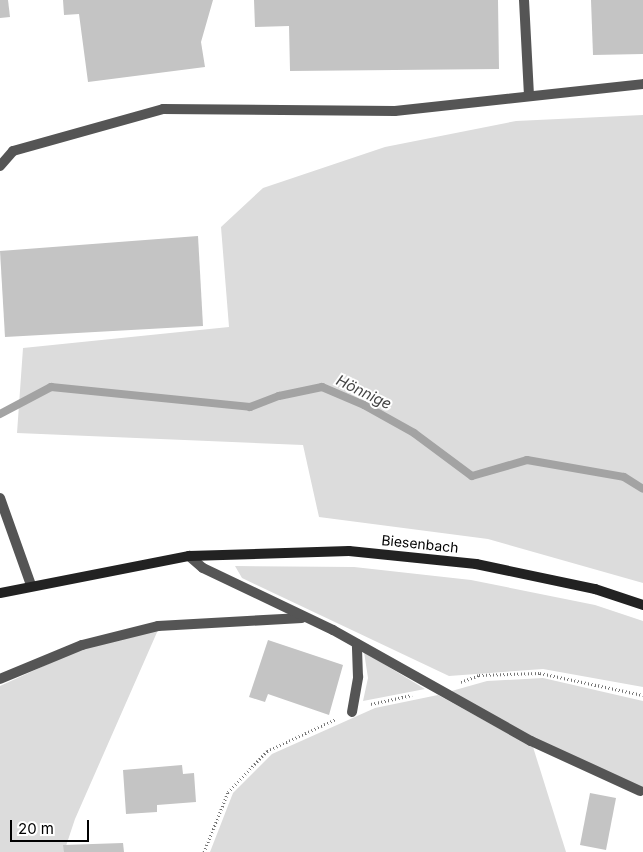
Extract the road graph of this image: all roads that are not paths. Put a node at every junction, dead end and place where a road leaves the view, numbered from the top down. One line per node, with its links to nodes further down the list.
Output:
1 (524, 0): 3 (street)
2 (643, 84): 3 (street)
3 (529, 96): 4 (street)
4 (0, 166)
5 (0, 498): 7 (street)
6 (189, 556): 7 (main road, Biesenbach); 9 (main road, Biesenbach); 10 (street)
7 (31, 585): 8 (main road, Biesenbach)
8 (0, 593)
9 (643, 606)
10 (302, 618): 11 (street); 12 (street)
11 (357, 644): 13 (street); 14 (street)
12 (0, 679)
13 (352, 712)
14 (640, 791)

